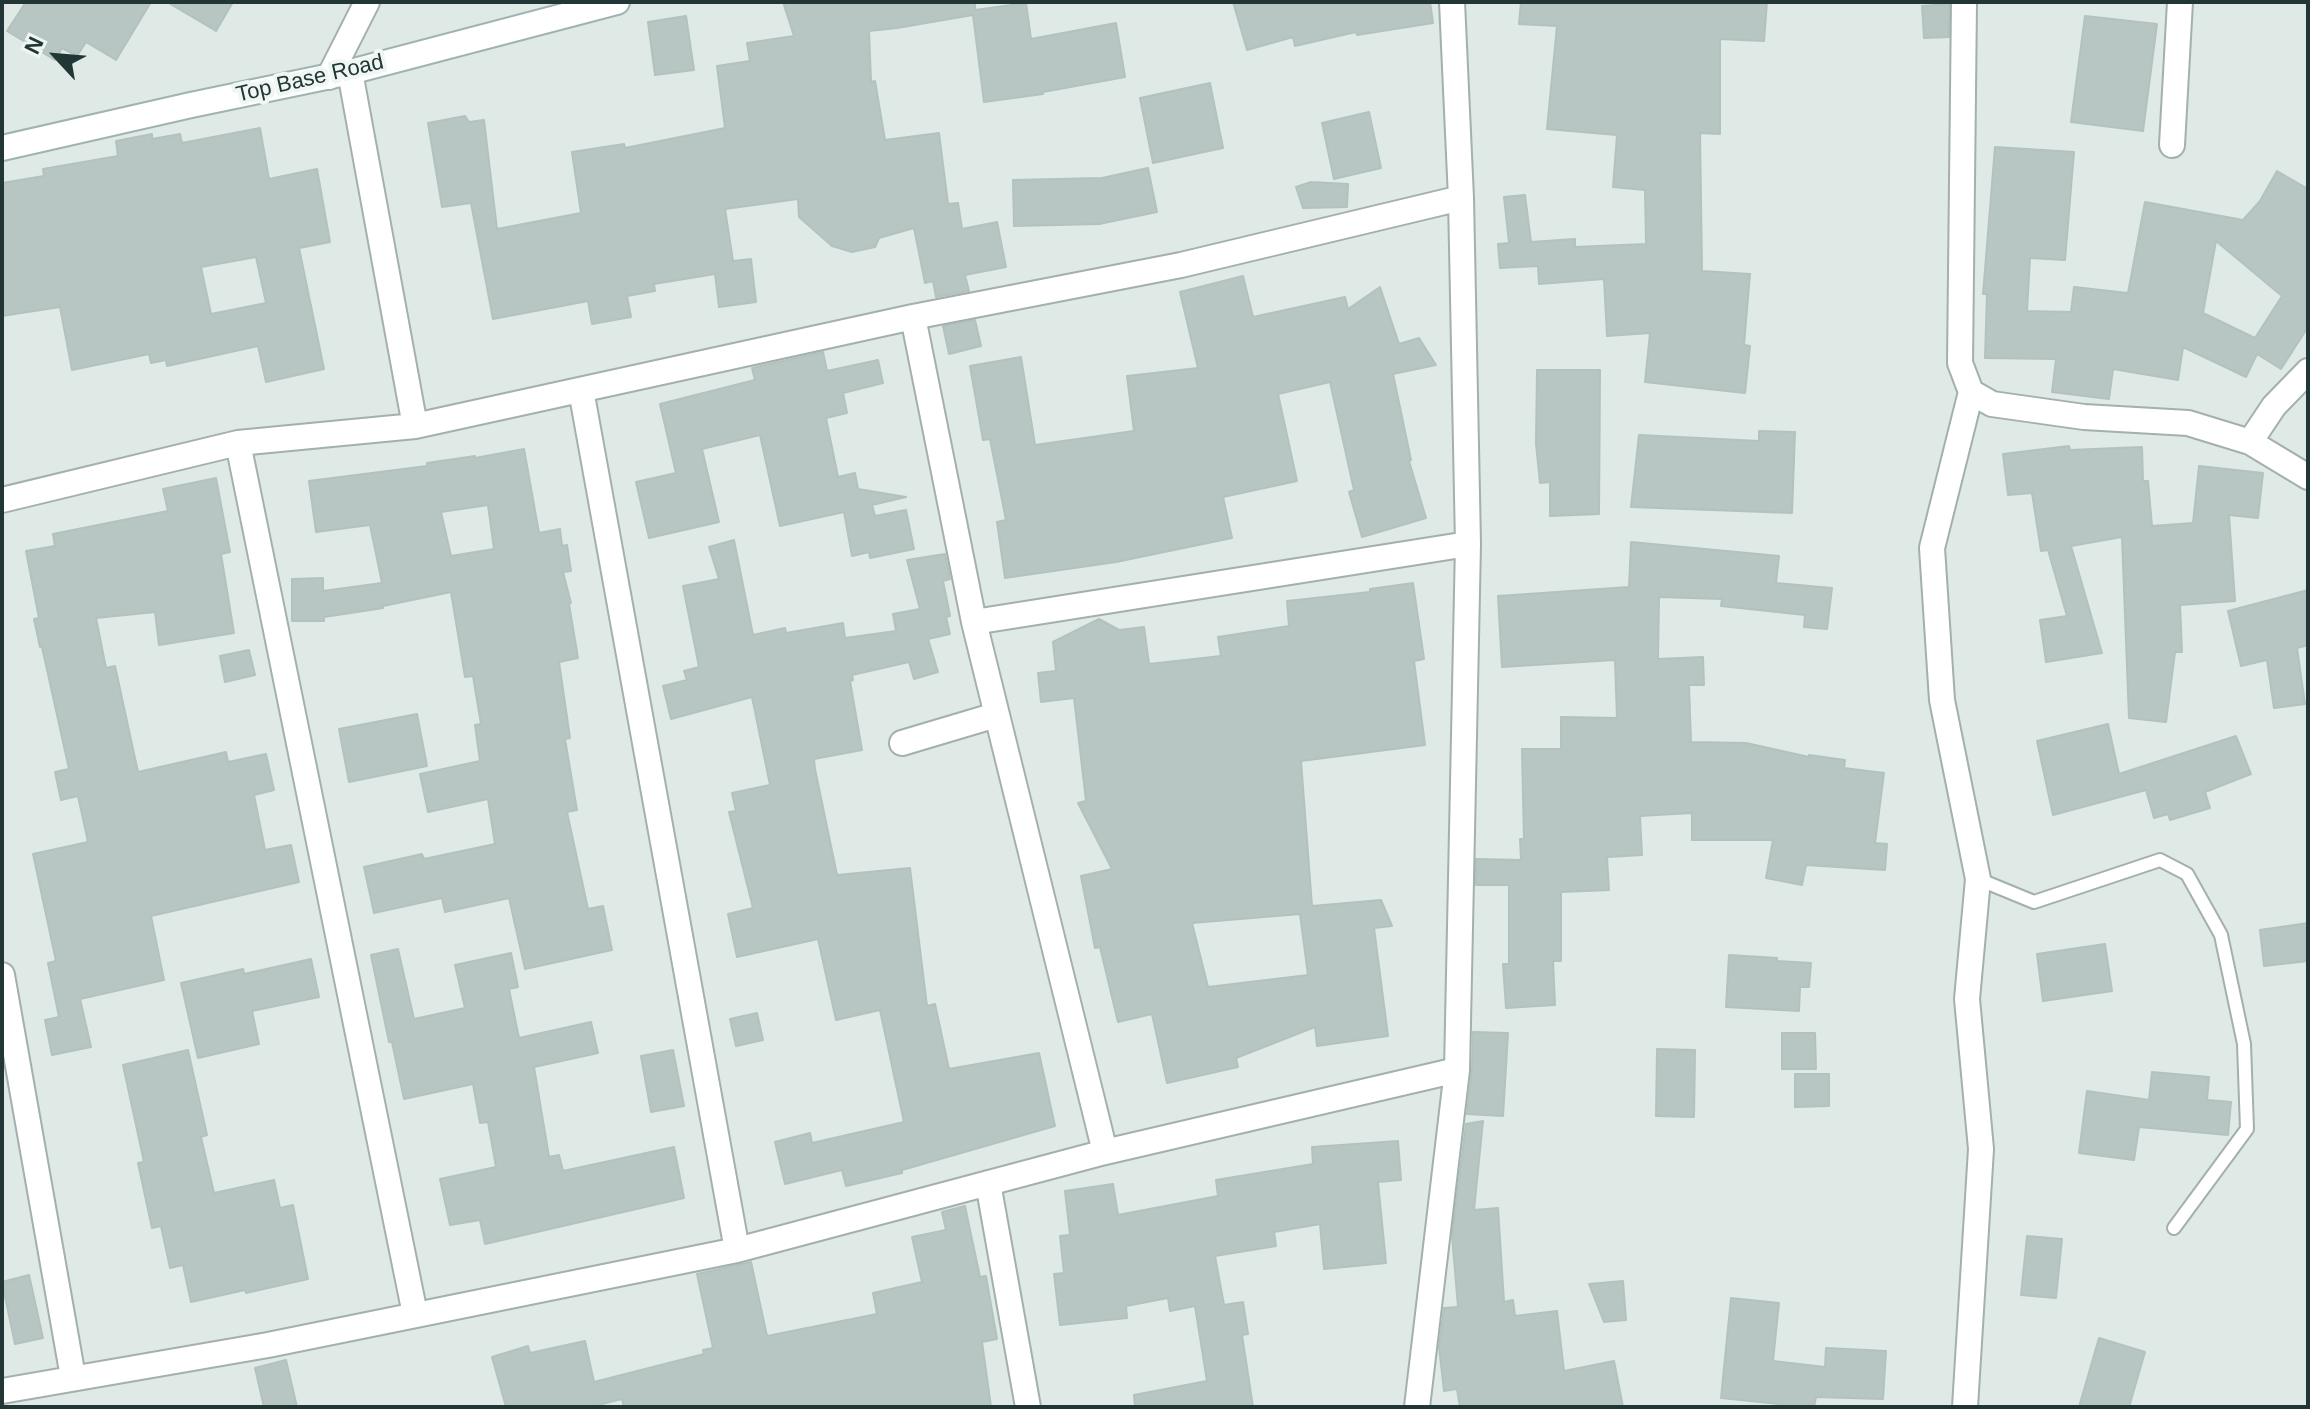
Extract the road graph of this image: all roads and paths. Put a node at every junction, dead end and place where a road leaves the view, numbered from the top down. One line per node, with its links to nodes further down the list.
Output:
1 (367, 2): 6 (street)
2 (617, 2): 6 (street, Top Base Road)
3 (1452, 2): 9 (street)
4 (1964, 2): 13 (street)
5 (2180, 2): 7 (street)
6 (339, 74): 8 (street, Top Base Road); 14 (street)
7 (2172, 145)
8 (2, 148)
9 (1461, 198): 10 (street); 19 (street)
10 (913, 317): 12 (street); 20 (street)
11 (2308, 371): 15 (street)
12 (581, 390): 14 (street); 29 (street)
13 (1971, 392): 15 (street); 23 (street)
14 (415, 426): 16 (street)
15 (2250, 442): 17 (street)
16 (238, 443): 18 (street); 30 (street)
17 (2308, 477)
18 (2, 500)
19 (1468, 544): 20 (street); 25 (street)
20 (974, 622): 21 (street)
21 (996, 715): 22 (street); 26 (street)
22 (902, 743)
23 (1978, 879): 28 (lane); 35 (street)
24 (2, 975): 31 (street)
25 (1457, 1070): 26 (street); 34 (street)
26 (1105, 1152): 27 (street)
27 (988, 1183): 29 (street); 33 (street)
28 (2174, 1228)
29 (737, 1250): 30 (street)
30 (415, 1314): 31 (street)
31 (73, 1377): 32 (street)
32 (2, 1391)
33 (1028, 1407)
34 (1417, 1407)
35 (1965, 1407)

